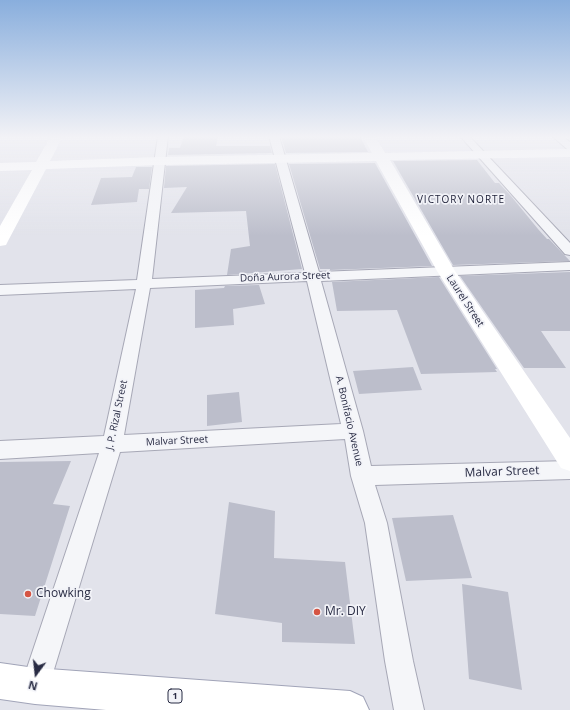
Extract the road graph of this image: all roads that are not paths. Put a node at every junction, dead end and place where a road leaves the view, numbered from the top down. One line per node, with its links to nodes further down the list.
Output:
1 (40, 169): 6 (street)
2 (159, 169): 11 (street, J. P. Rizal Street)
3 (282, 169): 10 (street, A. Bonifacio Avenue)
4 (387, 169): 9 (street, Laurel Street)
5 (494, 169): 7 (street)
6 (0, 241)
7 (570, 251)
8 (570, 266): 9 (street, Doña Aurora Street)
9 (446, 271): 10 (street, Doña Aurora Street); 16 (street, Laurel Street)
10 (313, 276): 11 (street, Doña Aurora Street); 13 (street, A. Bonifacio Avenue)
11 (144, 282): 12 (street, Doña Aurora Street); 14 (street, J. P. Rizal Street)
12 (0, 290)
13 (353, 431): 14 (street, Malvar Street); 18 (street, A. Bonifacio Avenue)
14 (112, 445): 15 (street, Malvar Street); 19 (street, J. P. Rizal Street)
15 (0, 450)
16 (570, 460)
17 (570, 470): 18 (street, Malvar Street)
18 (362, 476): 21 (street, A. Bonifacio Avenue)
19 (17, 684): 20 (street, 1)
20 (343, 709)
21 (409, 710)

